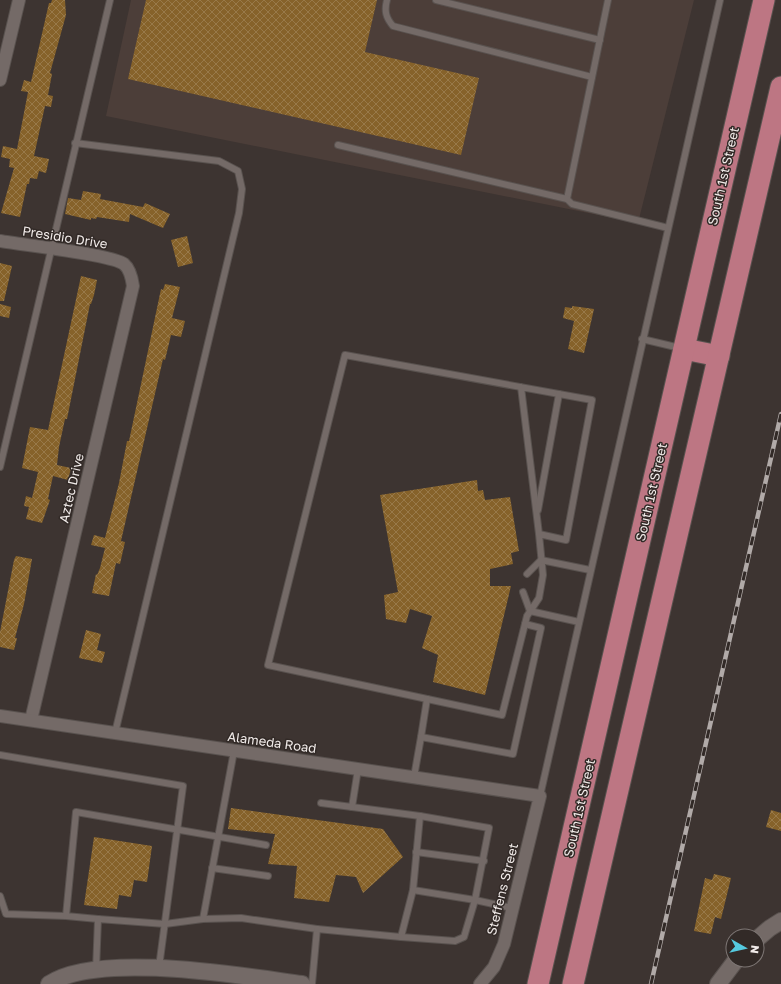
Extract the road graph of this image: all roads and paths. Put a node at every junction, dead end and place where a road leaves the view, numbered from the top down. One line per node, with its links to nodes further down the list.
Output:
1 (19, 0): 10 (street)
2 (110, 0): 12 (lane)
3 (387, 0): 9 (lane)
4 (436, 0): 8 (lane)
5 (608, 0): 8 (lane)
6 (720, 0): 15 (lane)
7 (764, 0): 20 (highway, South 1st Street)
8 (600, 40): 9 (lane)
9 (592, 77): 14 (lane)
10 (0, 80)
11 (781, 87): 21 (highway)
12 (75, 143): 17 (lane); 37 (lane)
13 (338, 145): 14 (lane)
14 (567, 199): 15 (lane)
15 (668, 228): 19 (lane)
16 (0, 241): 17 (street, Presidio Drive)
17 (51, 249): 18 (street, Presidio Drive); 24 (lane)
18 (124, 264): 36 (street, Aztec Drive)
19 (642, 339): 20 (lane); 28 (lane)
20 (684, 349): 21 (highway); 74 (highway, South 1st Street)
21 (719, 356): 69 (highway)
22 (521, 387): 23 (lane); 25 (lane); 34 (lane)
23 (559, 394): 25 (lane); 26 (lane)
24 (0, 467)
25 (537, 517): 26 (lane)
26 (539, 534): 27 (lane)
27 (541, 560): 28 (lane); 29 (lane); 31 (lane)
28 (590, 570): 32 (lane)
29 (527, 574)
30 (523, 592): 31 (lane)
31 (530, 611): 32 (lane); 33 (lane)
32 (579, 622): 43 (lane)
33 (525, 624): 34 (lane); 38 (lane)
34 (427, 699): 38 (lane)
35 (0, 716): 36 (street, Alameda Road)
36 (31, 720): 37 (street, Alameda Road)
37 (115, 733): 39 (street, Alameda Road)
38 (421, 737): 42 (lane)
39 (234, 751): 41 (street, Alameda Road); 48 (lane)
40 (0, 755): 47 (lane)
41 (358, 769): 42 (street, Alameda Road); 45 (lane)
42 (414, 778): 43 (street, Alameda Road)
43 (540, 796): 57 (street, Steffens Street)
44 (321, 803): 45 (lane)
45 (352, 807): 46 (lane)
46 (420, 816): 50 (lane); 51 (lane)
47 (176, 830): 48 (lane); 58 (lane); 62 (lane)
48 (218, 837): 49 (lane); 52 (lane)
49 (266, 846)
50 (416, 852): 51 (lane); 54 (lane)
51 (484, 861): 56 (lane)
52 (212, 868): 53 (lane); 60 (lane)
53 (268, 876)
54 (413, 890): 56 (lane); 65 (lane)
55 (0, 896): 58 (lane)
56 (475, 900): 57 (lane); 65 (lane)
57 (512, 908): 73 (street, Steffens Street)
58 (66, 916): 59 (lane)
59 (98, 919): 62 (lane); 68 (lane)
60 (203, 919): 62 (lane); 63 (lane)
61 (781, 921): 64 (main road)
62 (165, 924): 67 (lane)
63 (317, 929): 65 (lane); 72 (lane)
64 (765, 932)
65 (401, 937)
66 (730, 968): 75 (main road)
67 (158, 969): 68 (main road); 71 (main road)
68 (96, 970): 70 (main road)
69 (573, 981)
70 (48, 984)
71 (302, 984)
72 (312, 984)
73 (480, 984)
74 (538, 984)
75 (718, 984)

